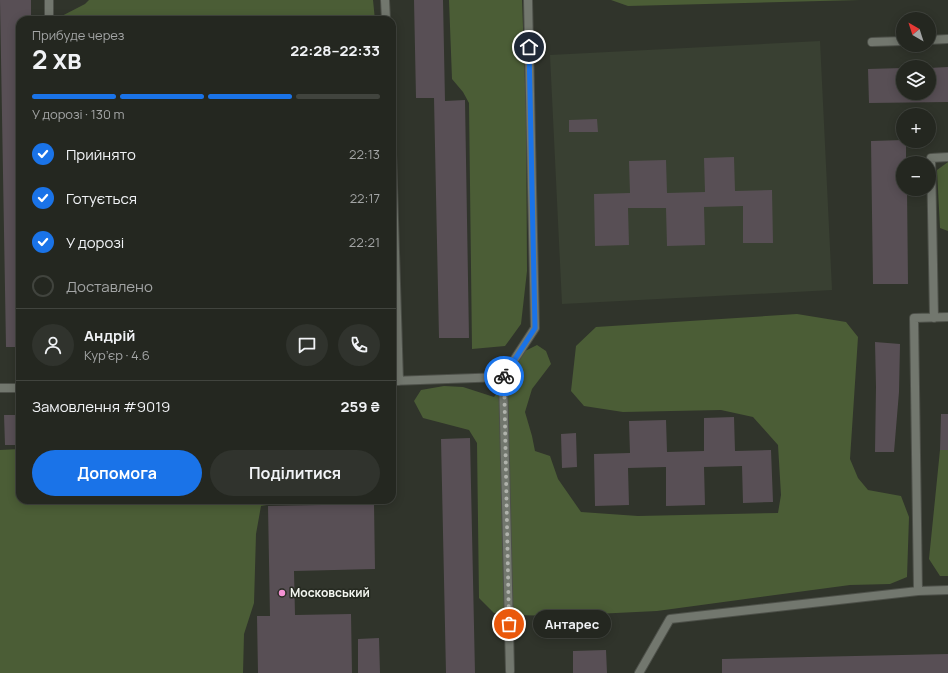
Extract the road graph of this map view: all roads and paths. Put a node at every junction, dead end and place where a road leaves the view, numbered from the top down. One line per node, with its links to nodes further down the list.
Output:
1 (49, 0): 4 (lane)
2 (385, 0): 5 (lane)
3 (528, 0): 13 (lane)
4 (49, 16)
5 (386, 16)
6 (948, 39): 7 (lane)
7 (936, 40)
8 (896, 41): 9 (lane)
9 (872, 42)
10 (948, 157): 12 (lane)
11 (948, 317): 12 (lane)
12 (934, 318): 18 (lane)
13 (503, 377): 14 (lane); 19 (lane)
14 (396, 381)
15 (0, 388): 16 (lane)
16 (16, 388)
17 (948, 590): 18 (lane)
18 (918, 591): 20 (lane)
19 (510, 671)
20 (639, 673)

